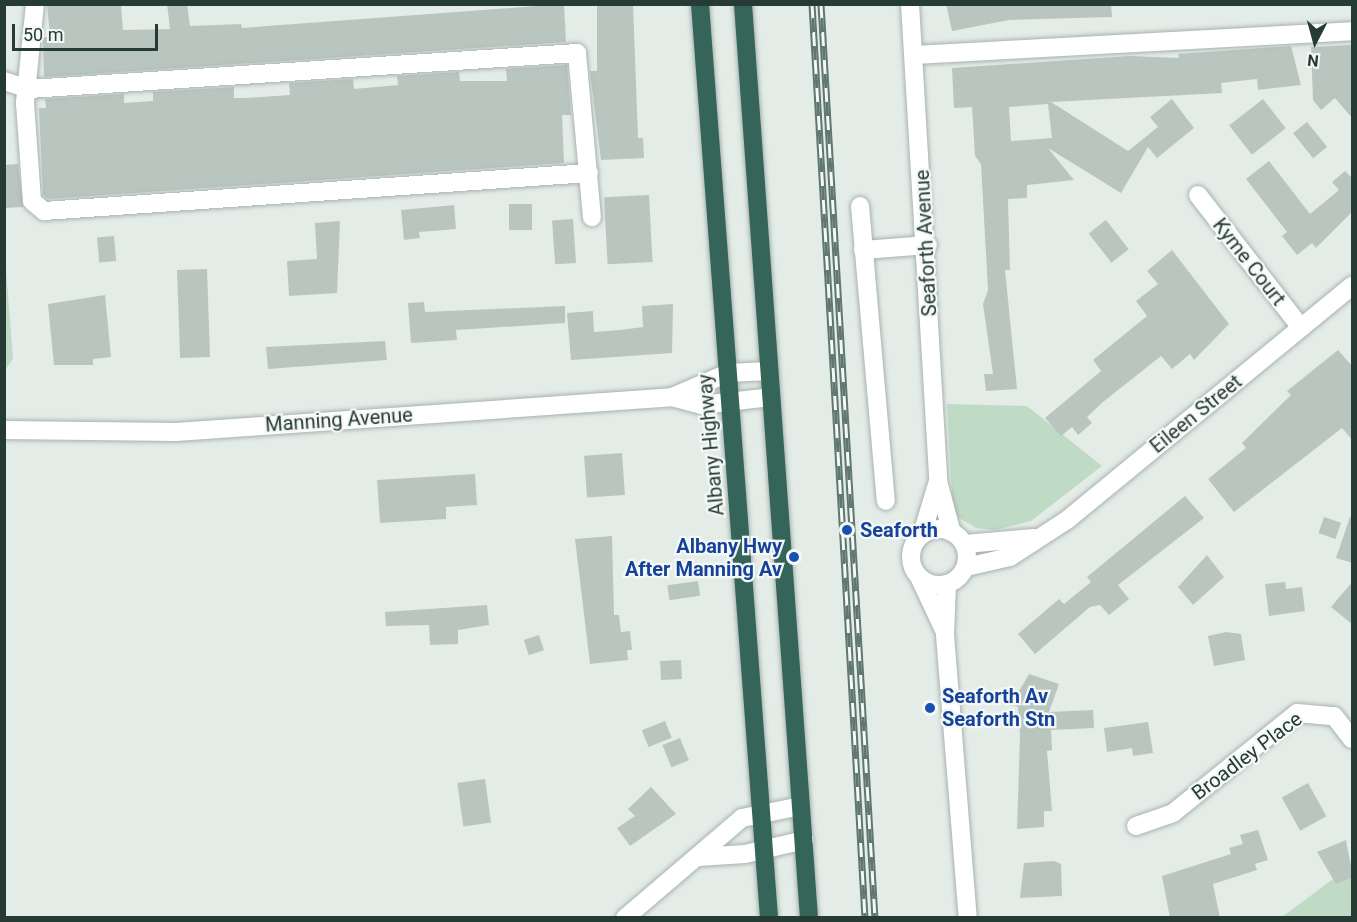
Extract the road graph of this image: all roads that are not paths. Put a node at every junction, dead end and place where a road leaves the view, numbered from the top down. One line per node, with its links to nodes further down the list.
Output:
1 (35, 4): 8 (street)
2 (700, 4): 18 (highway, Albany Highway)
3 (743, 4): 17 (highway)
4 (910, 4): 6 (street, Seaforth Avenue)
5 (1353, 31): 6 (street)
6 (914, 55): 13 (street, Seaforth Avenue)
7 (4, 81): 8 (street)
8 (29, 89): 9 (street); 9 (street)
9 (589, 173): 12 (street)
10 (1197, 195): 16 (street, Kyme Court)
11 (860, 206): 14 (street)
12 (592, 217)
13 (928, 245): 14 (street); 23 (street, Seaforth Avenue)
14 (863, 250): 24 (street)
15 (1352, 286): 16 (street, Eileen Street)
16 (1301, 328): 27 (street, Eileen Street)
17 (769, 371): 18 (street, Manning Avenue); 19 (highway)
18 (728, 373): 20 (street, Manning Avenue); 21 (highway, Albany Highway)
19 (771, 396): 21 (street, Manning Avenue); 34 (highway)
20 (672, 398): 21 (street, Manning Avenue); 22 (street, Manning Avenue)
21 (730, 403): 35 (highway, Albany Highway)
22 (4, 430)
23 (938, 482): 25 (street, Seaforth Avenue); 26 (street, Seaforth Avenue)
24 (886, 501)
25 (951, 531): 26 (street); 28 (street)
26 (922, 534): 30 (street)
27 (1036, 538): 28 (street, Eileen Street); 29 (street, Eileen Street)
28 (965, 544): 29 (street)
29 (966, 567): 31 (street)
30 (920, 579): 31 (street); 32 (street)
31 (947, 584): 32 (street)
32 (945, 635): 43 (street)
33 (1353, 739): 36 (street, Broadley Place)
34 (801, 806): 35 (street); 37 (highway)
35 (763, 811): 38 (highway, Albany Highway); 39 (street)
36 (1136, 826)
37 (804, 840): 38 (street); 42 (highway)
38 (764, 848): 39 (street); 41 (highway, Albany Highway)
39 (698, 857): 40 (street)
40 (625, 918)
41 (769, 918)
42 (809, 918)
43 (968, 918)

